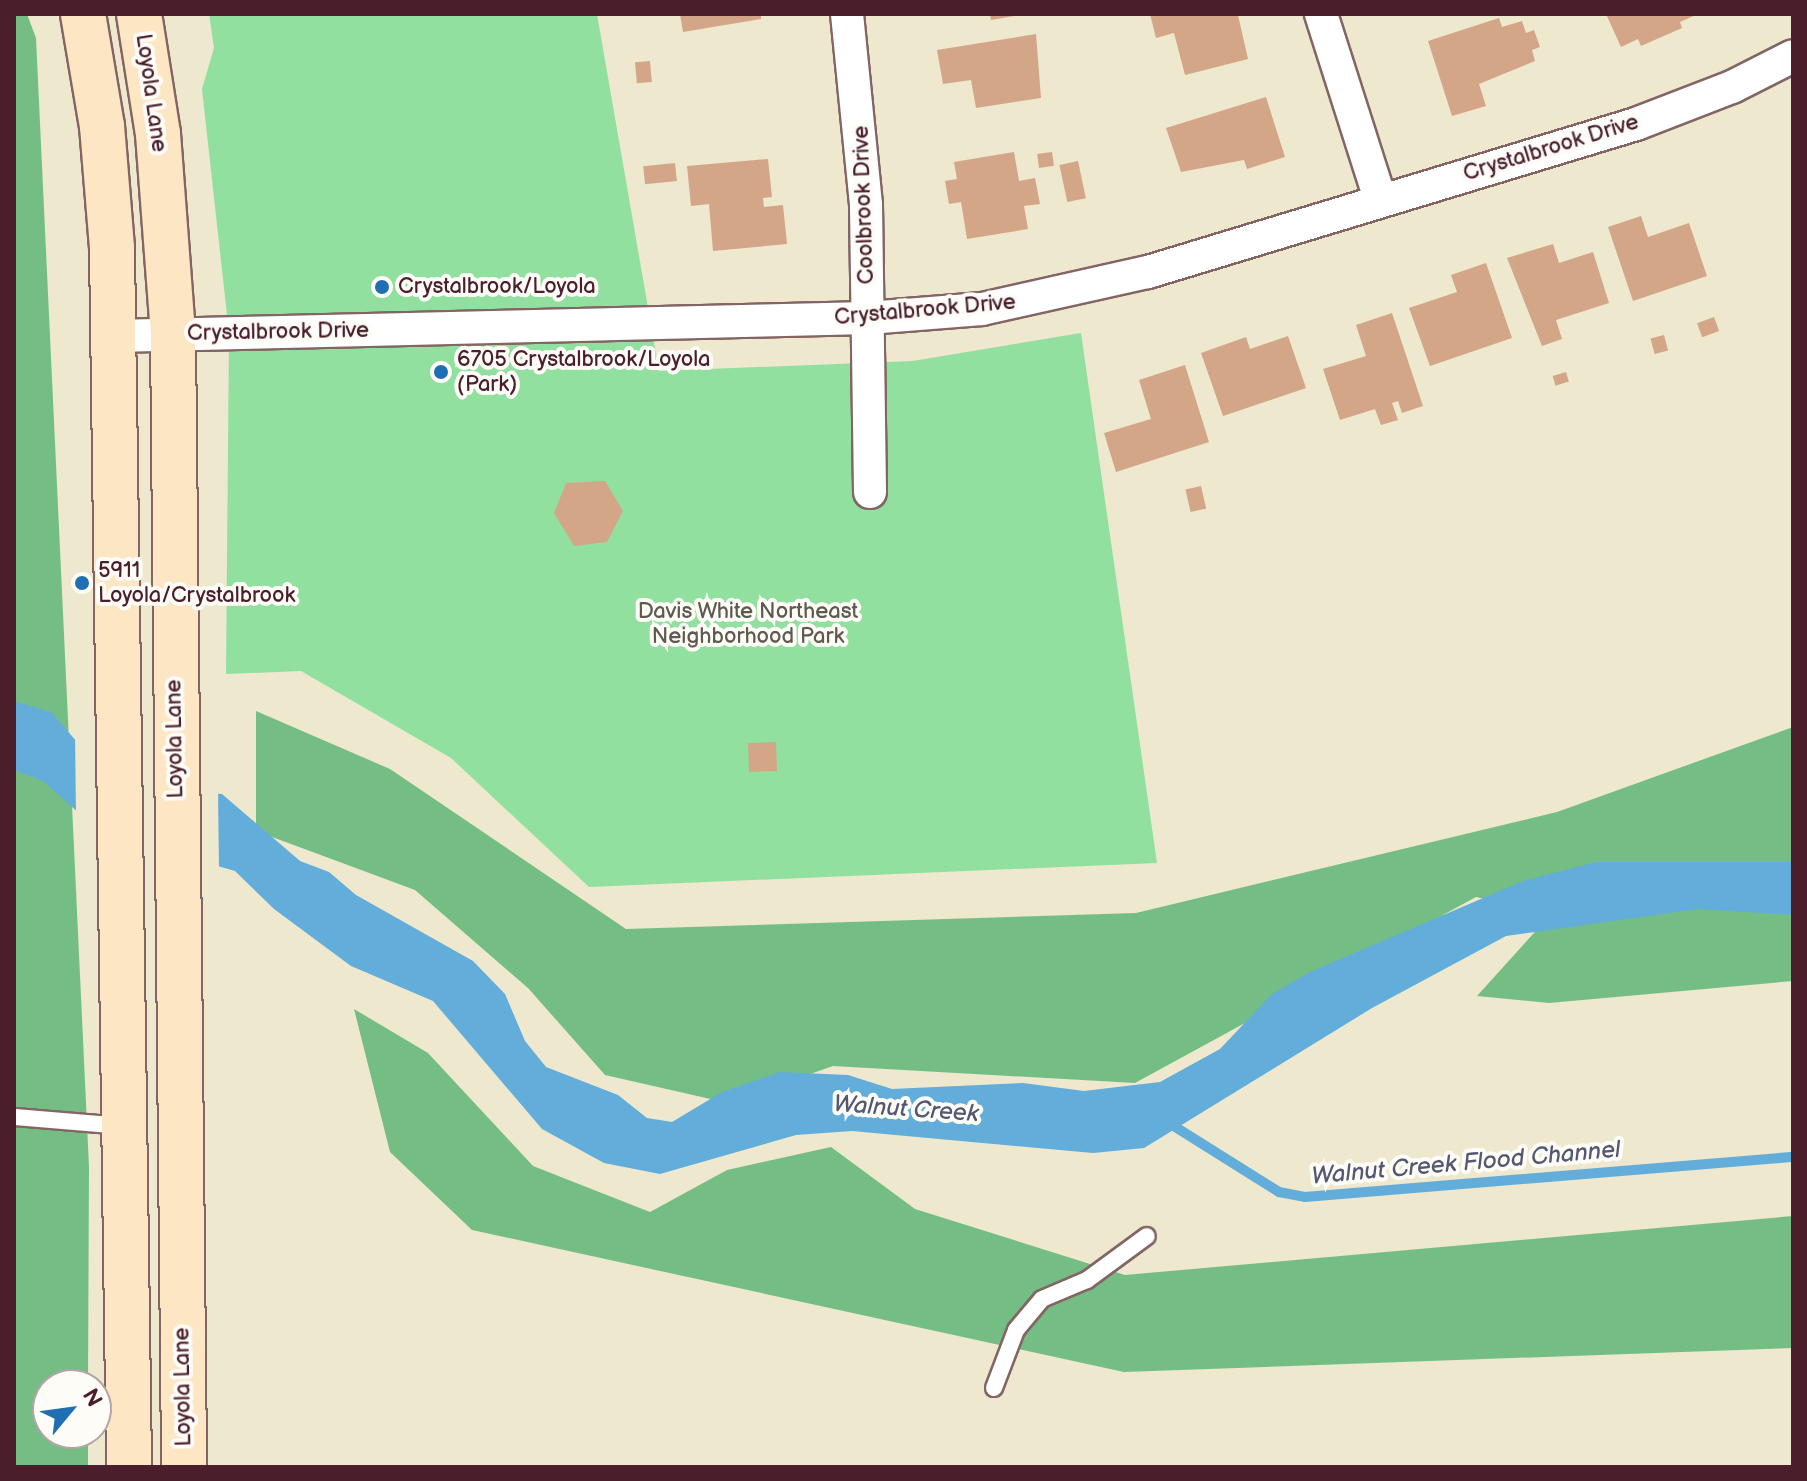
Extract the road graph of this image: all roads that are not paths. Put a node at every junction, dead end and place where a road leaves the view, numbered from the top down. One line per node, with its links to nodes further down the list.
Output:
1 (83, 14): 9 (main road)
2 (139, 14): 8 (main road, Loyola Lane)
3 (847, 14): 7 (street, Coolbrook Drive)
4 (1321, 14): 6 (street)
5 (1793, 56): 6 (street, Crystalbrook Drive)
6 (1380, 199): 7 (street, Crystalbrook Drive)
7 (868, 318): 8 (street, Crystalbrook Drive); 10 (street, Coolbrook Drive)
8 (173, 334): 9 (street, Crystalbrook Drive); 13 (main road, Loyola Lane)
9 (114, 336): 12 (main road)
10 (870, 492)
11 (14, 1117): 12 (lane)
12 (125, 1126): 13 (main road); 16 (main road)
13 (179, 1131): 17 (main road, Loyola Lane)
14 (1147, 1236): 15 (lane)
15 (994, 1388)
16 (129, 1467)
17 (184, 1467)

